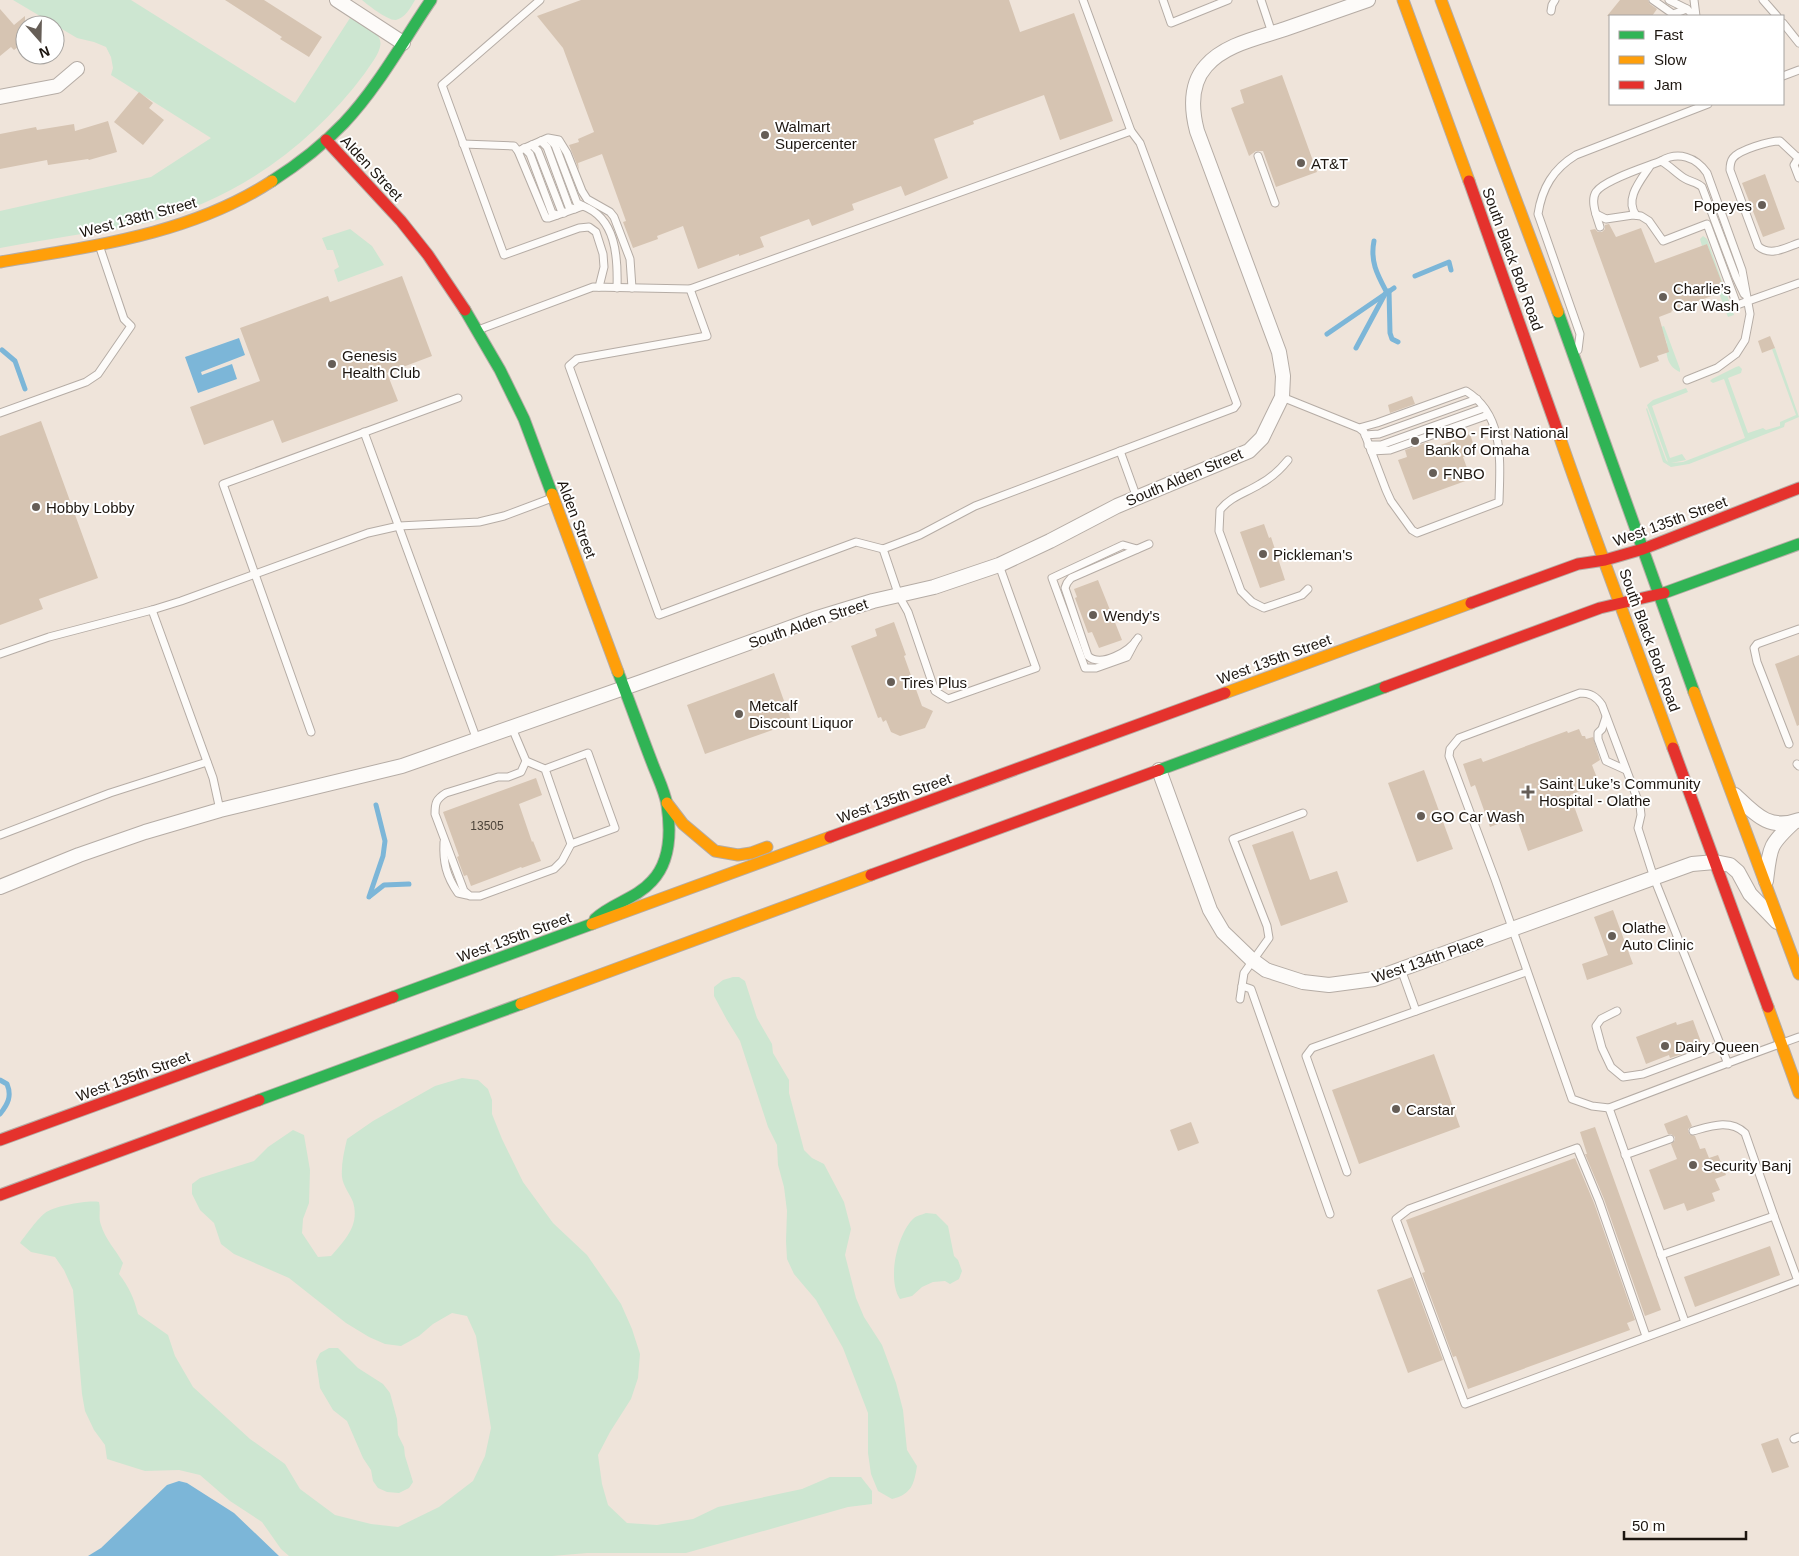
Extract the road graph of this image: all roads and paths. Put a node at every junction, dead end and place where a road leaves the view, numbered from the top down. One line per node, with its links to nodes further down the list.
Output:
1 (337, 0): 26 (street)
2 (431, 0): 26 (main road, West 138th Street)
3 (540, 0): 36 (lane)
4 (1083, 0): 33 (lane)
5 (1163, 0): 6 (lane)
6 (1226, 0)
7 (1261, 0): 25 (lane)
8 (1368, 0): 25 (street, South Alden Street)
9 (1404, 0): 84 (main road, South Black Bob Road)
10 (1441, 0): 61 (main road, South Black Bob Road)
11 (1555, 0): 19 (lane)
12 (1653, 0): 17 (lane)
13 (1669, 0): 17 (lane)
14 (1684, 0): 17 (lane)
15 (1694, 0): 21 (lane)
16 (1763, 0): 18 (lane)
17 (1686, 9): 20 (lane)
18 (1771, 10): 22 (lane); 23 (lane)
19 (1551, 11)
20 (1694, 15)
21 (1695, 15)
22 (1765, 15)
23 (1775, 15)
24 (1784, 24): 27 (lane)
25 (1272, 33): 63 (street, South Alden Street)
26 (403, 43): 34 (main road, West 138th Street)
27 (1799, 43)
28 (78, 69): 31 (street)
29 (1799, 70): 30 (lane)
30 (1784, 76)
31 (0, 97)
32 (1705, 105): 61 (lane)
33 (1131, 131): 58 (lane); 73 (lane)
34 (326, 140): 52 (main road, West 138th Street); 60 (main road, Alden Street)
35 (544, 140): 37 (lane); 45 (lane); 46 (lane); 57 (lane)
36 (463, 144): 38 (lane); 55 (lane)
37 (532, 145): 38 (lane); 47 (lane)
38 (521, 149): 47 (lane)
39 (1258, 156): 44 (lane)
40 (1798, 157): 43 (lane); 51 (lane)
41 (1661, 161): 42 (lane); 59 (lane); 59 (lane)
42 (1650, 166): 48 (lane); 49 (lane)
43 (1799, 178)
44 (1275, 203)
45 (583, 206): 46 (lane); 56 (lane)
46 (575, 209): 47 (lane)
47 (561, 214)
48 (1596, 214): 49 (lane); 50 (lane)
49 (1636, 215): 59 (lane)
50 (1600, 227)
51 (1799, 243)
52 (98, 244): 53 (main road, West 138th Street); 67 (lane)
53 (0, 262)
54 (1799, 283): 59 (lane)
55 (600, 286): 56 (lane); 60 (lane)
56 (617, 288): 57 (lane)
57 (632, 288): 58 (lane)
58 (690, 290): 81 (lane)
59 (1748, 300): 62 (lane)
60 (478, 330): 76 (main road, Alden Street)
61 (1576, 360): 83 (main road, South Black Bob Road)
62 (1686, 380)
63 (1282, 397): 69 (lane); 77 (street, South Alden Street)
64 (458, 398): 70 (lane)
65 (1477, 399): 66 (lane); 69 (lane); 71 (lane)
66 (1484, 408): 68 (lane); 72 (lane)
67 (0, 413)
68 (1488, 415): 72 (lane); 72 (lane)
69 (1359, 428): 71 (lane)
70 (364, 432): 78 (lane); 86 (lane)
71 (1365, 435): 72 (lane)
72 (1370, 448)
73 (1120, 451): 77 (lane); 81 (lane)
74 (1288, 460): 87 (lane)
75 (1799, 488): 83 (main road, West 135th Street)
76 (553, 498): 78 (lane); 94 (main road, Alden Street)
77 (1137, 498): 85 (street, South Alden Street)
78 (399, 526): 86 (lane); 98 (lane)
79 (1149, 544): 82 (lane)
80 (1799, 544): 88 (main road)
81 (883, 549): 89 (lane)
82 (1137, 549): 82 (lane)
83 (1644, 549): 84 (main road, West 135th Street); 88 (main road, South Black Bob Road)
84 (1605, 560): 90 (main road, South Black Bob Road); 103 (main road, West 135th Street)
85 (999, 565): 89 (street, South Alden Street); 89 (lane)
86 (256, 573): 91 (lane); 97 (lane)
87 (1308, 589)
88 (1660, 594): 90 (main road); 107 (main road, South Black Bob Road)
89 (899, 596): 94 (street, South Alden Street)
90 (1621, 604): 105 (main road); 115 (main road, South Black Bob Road)
91 (152, 610): 93 (lane); 102 (lane)
92 (1799, 629): 99 (lane)
93 (0, 654)
94 (624, 688): 96 (street, South Alden Street); 108 (main road, Alden Street)
95 (1606, 717): 106 (lane); 106 (lane); 121 (lane)
96 (512, 728): 98 (street, South Alden Street); 101 (lane)
97 (311, 732)
98 (477, 740): 109 (street, South Alden Street)
99 (1789, 744)
100 (1012, 758): 103 (main road)
101 (526, 761): 104 (lane); 114 (lane)
102 (207, 762): 109 (lane); 112 (lane)
103 (1024, 766): 119 (main road, West 135th Street)
104 (545, 769): 114 (lane); 114 (lane)
105 (1159, 770): 122 (street, West 134th Place); 141 (main road)
106 (1626, 770): 116 (lane)
107 (1732, 793): 111 (street); 117 (main road, South Black Bob Road)
108 (666, 803): 113 (main road); 119 (main road, Alden Street)
109 (220, 810): 118 (street, South Alden Street)
110 (1303, 813): 122 (lane)
111 (1797, 821): 117 (street)
112 (0, 835)
113 (779, 842)
114 (571, 844)
115 (1715, 862): 116 (street, West 134th Place); 120 (street, West 134th Place); 131 (main road, South Black Bob Road)
116 (1654, 878): 121 (street, West 134th Place); 132 (lane)
117 (1766, 881): 120 (main road, South Black Bob Road)
118 (0, 886)
119 (590, 925): 138 (main road, West 135th Street)
120 (1782, 928): 125 (main road, South Black Bob Road)
121 (1513, 930): 123 (street, West 134th Place); 124 (lane)
122 (1253, 961): 123 (street, West 134th Place); 126 (lane)
123 (1401, 969): 128 (lane)
124 (1526, 972): 128 (lane); 135 (lane)
125 (1799, 974)
126 (1242, 986): 127 (lane); 142 (lane)
127 (1240, 998)
128 (1416, 1011): 140 (lane)
129 (1617, 1011): 132 (lane)
130 (1799, 1037): 131 (lane)
131 (1781, 1043): 133 (lane); 134 (main road, South Black Bob Road)
132 (1721, 1045): 133 (lane)
133 (1728, 1064): 135 (lane)
134 (1799, 1093)
135 (1609, 1108): 139 (lane)
136 (1693, 1131): 143 (lane)
137 (1670, 1139): 139 (lane)
138 (0, 1140)
139 (1625, 1155): 144 (lane)
140 (1347, 1172)
141 (0, 1194)
142 (1330, 1214)
143 (1774, 1216): 144 (lane); 145 (lane)
144 (1661, 1255): 145 (lane)
145 (1684, 1322): 146 (lane)
146 (1646, 1336): 146 (lane)

